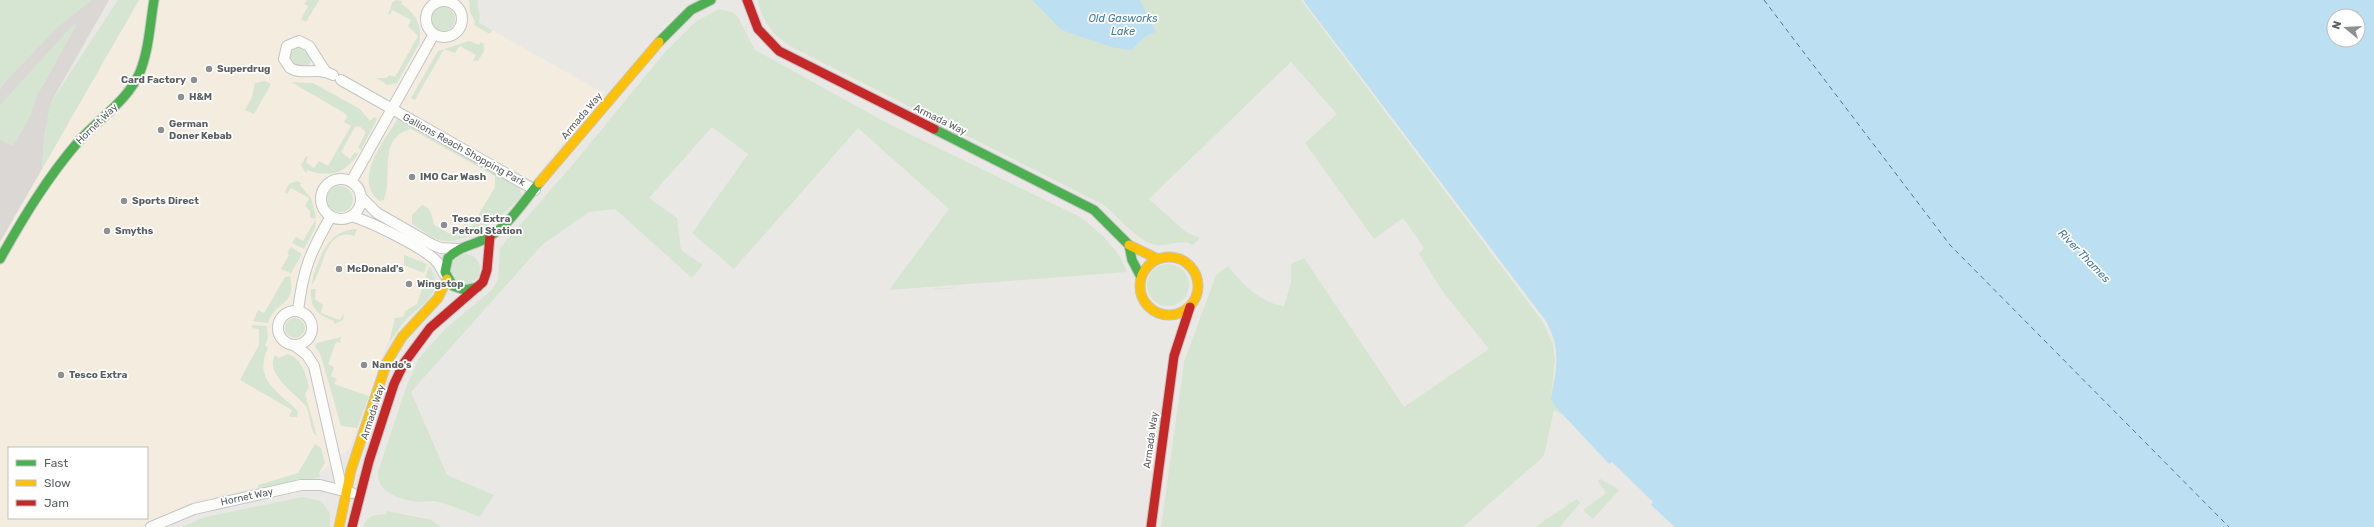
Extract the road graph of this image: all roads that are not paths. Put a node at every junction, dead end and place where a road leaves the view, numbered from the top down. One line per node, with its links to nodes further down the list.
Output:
1 (154, 0): 18 (street, Hornet Way)
2 (694, 0): 6 (street)
3 (711, 0): 6 (street, Armada Way)
4 (742, 1): 16 (street, Armada Way)
5 (454, 2): 7 (street); 7 (street)
6 (691, 10): 11 (street, Armada Way)
7 (434, 34): 9 (street, Gallions Reach Shopping Park)
8 (333, 75): 9 (street, Gallions Reach Shopping Park)
9 (392, 110): 10 (street, Gallions Reach Shopping Park); 11 (street, Gallions Reach Shopping Park)
10 (351, 182): 12 (street); 13 (street)
11 (535, 190): 15 (street, Armada Way)
12 (361, 197): 14 (street); 17 (street)
13 (331, 216): 14 (street); 25 (street)
14 (351, 216): 21 (street)
15 (490, 236): 17 (street, Armada Way); 20 (street, Armada Way)
16 (1129, 245): 19 (street, Armada Way); 22 (street, Armada Way)
17 (462, 248): 20 (street); 21 (street, Armada Way)
18 (0, 258)
19 (1158, 259): 22 (street); 24 (street, Armada Way)
20 (487, 263): 23 (street, Armada Way)
21 (446, 277): 23 (street); 29 (street, Armada Way)
22 (1141, 277): 26 (street, Armada Way)
23 (478, 287): 30 (street, Armada Way)
24 (1190, 308): 26 (street); 28 (street, Armada Way)
25 (298, 311): 27 (street); 27 (street)
26 (1170, 323): 28 (street, Armada Way)
27 (294, 345): 29 (street)
28 (1174, 356): 34 (street, Armada Way)
29 (344, 490): 30 (street, Hornet Way); 31 (street, Hornet Way); 32 (street, Armada Way)
30 (358, 495): 33 (street, Armada Way)
31 (151, 527)
32 (340, 527)
33 (352, 527)
34 (1151, 527)

